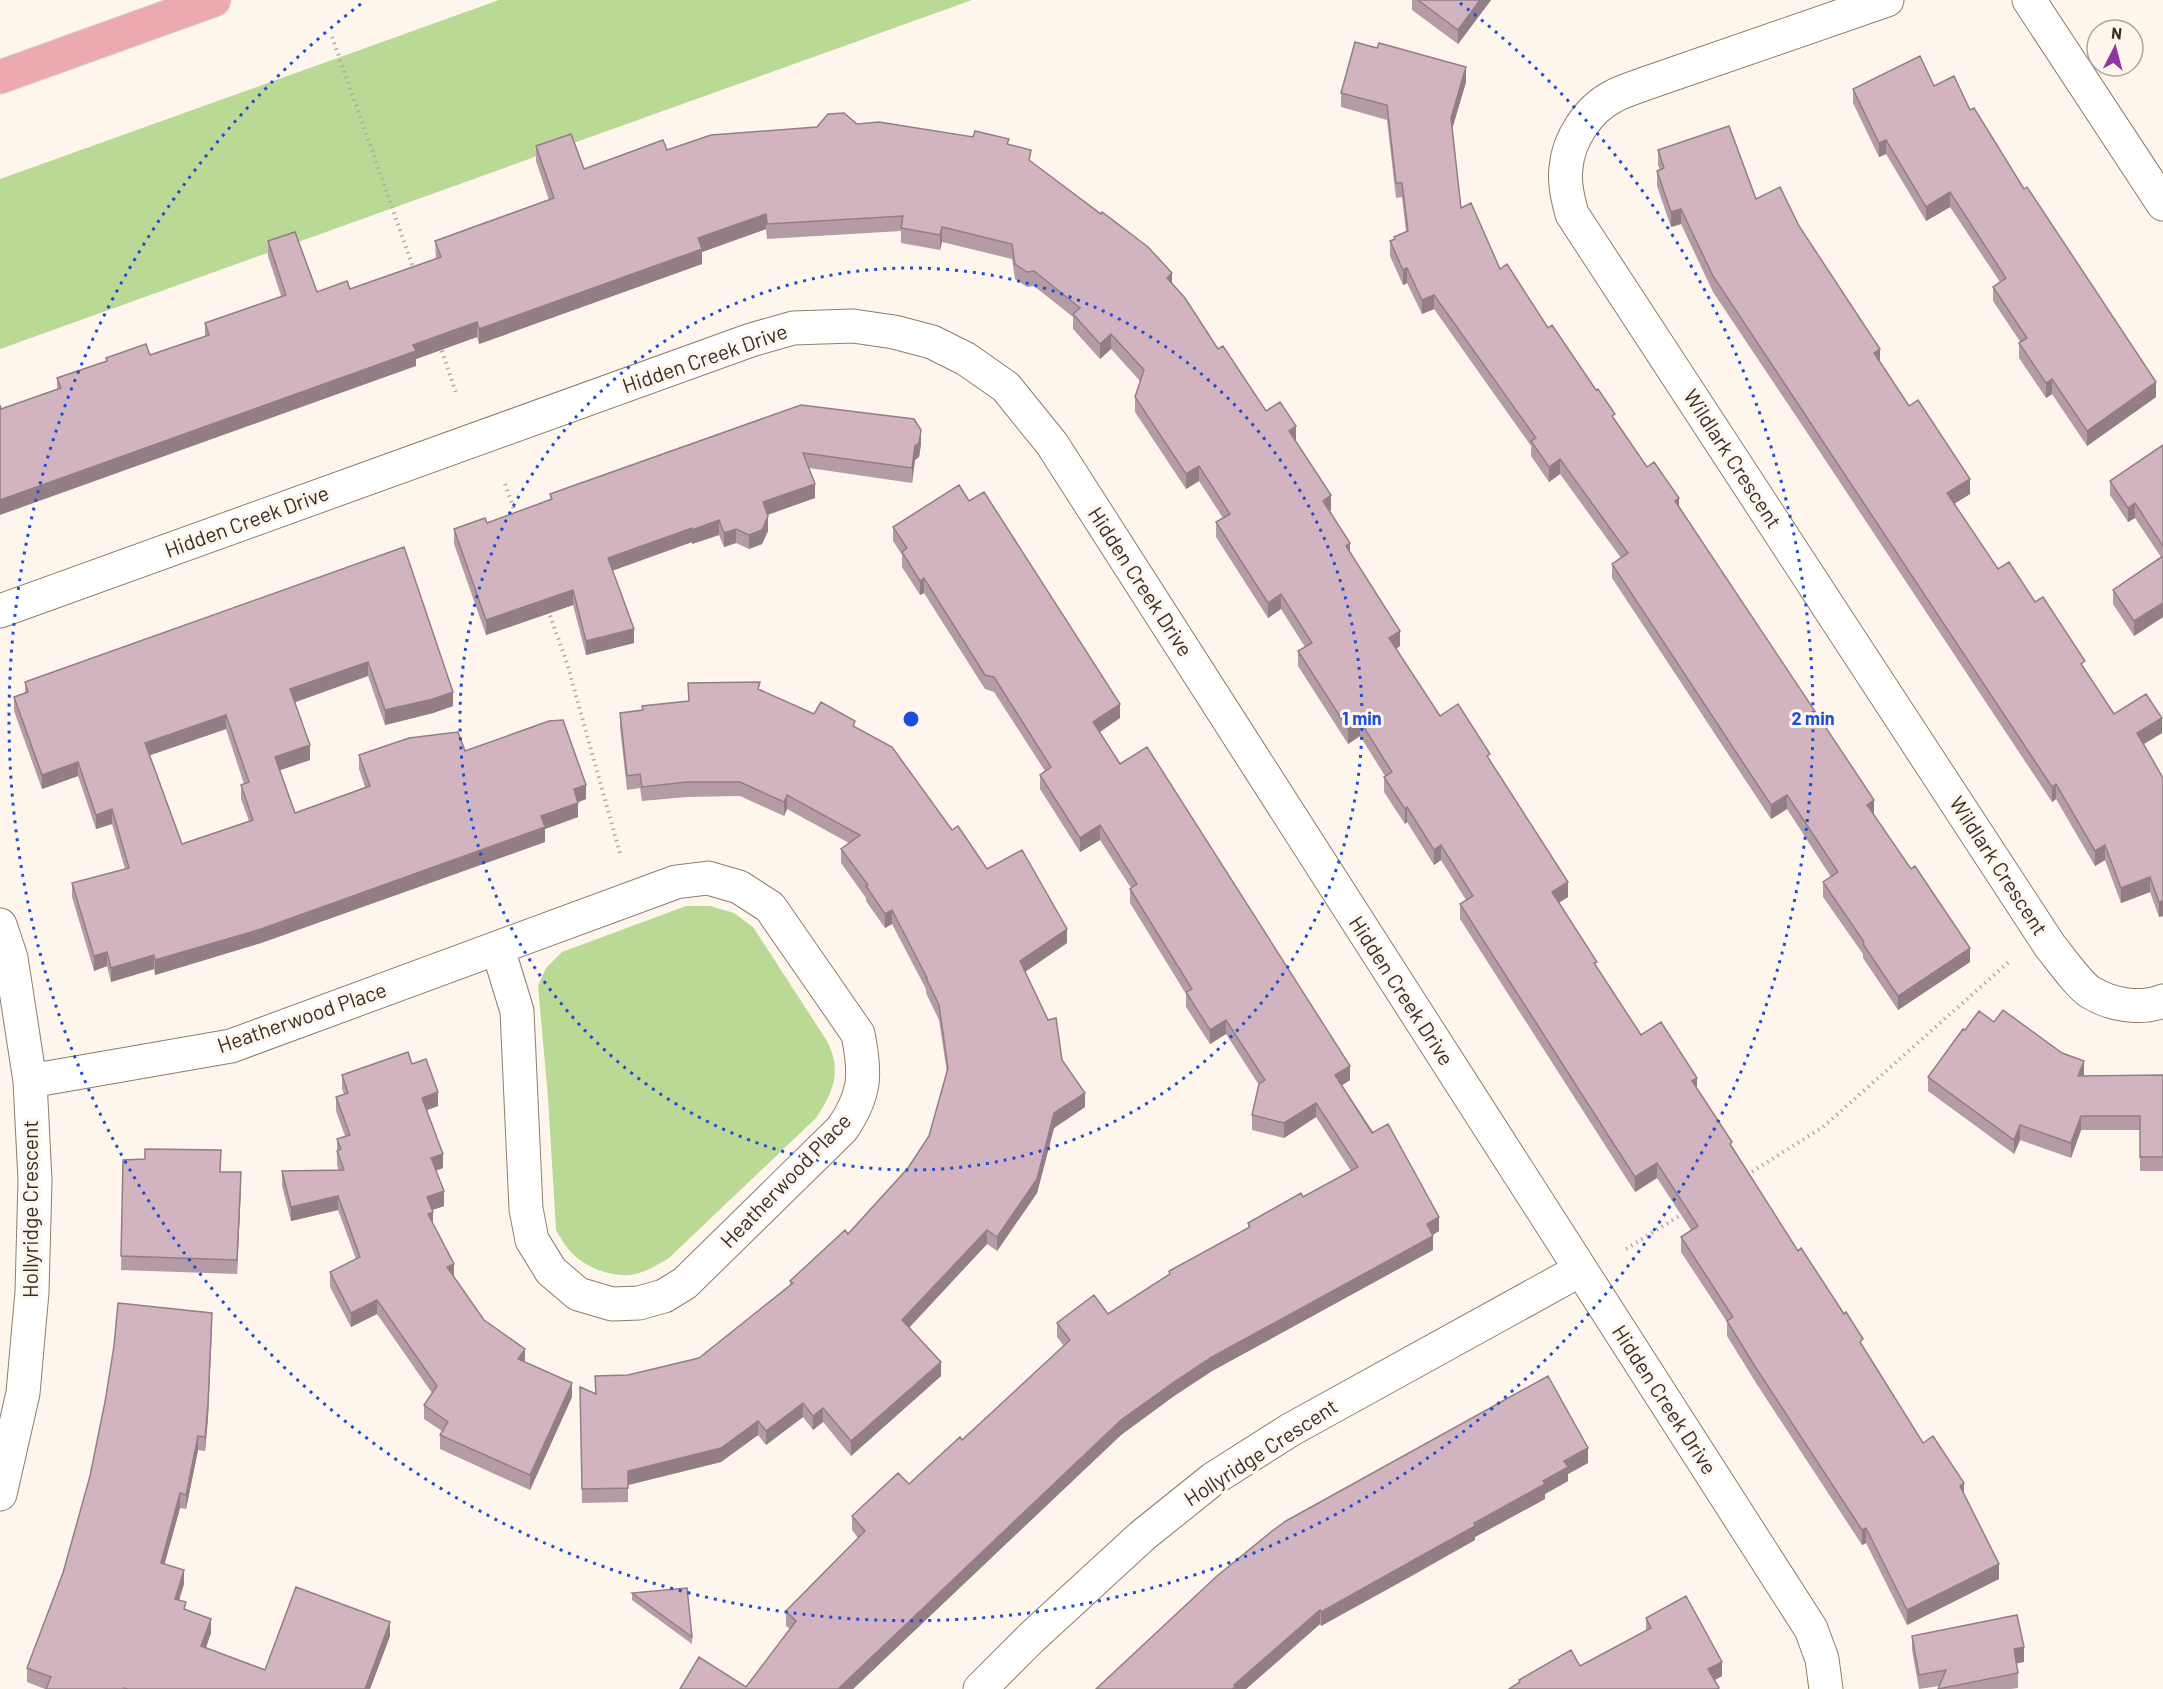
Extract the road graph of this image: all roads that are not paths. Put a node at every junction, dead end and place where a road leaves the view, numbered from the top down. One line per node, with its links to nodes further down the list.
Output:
1 (214, 0): 4 (main road)
2 (1887, 0): 9 (street, Wildlark Crescent)
3 (2028, 0): 5 (street)
4 (0, 77)
5 (2163, 204)
6 (0, 611): 11 (street, Hidden Creek Drive)
7 (0, 925): 10 (street, Hollyridge Crescent)
8 (498, 949): 8 (street, Heatherwood Place); 10 (street, Heatherwood Place)
9 (2163, 1001)
10 (30, 1081): 12 (street, Hollyridge Crescent)
11 (1580, 1270): 13 (street, Hollyridge Crescent); 14 (street, Hidden Creek Drive)
12 (0, 1494)
13 (980, 1689)
14 (1826, 1689)

